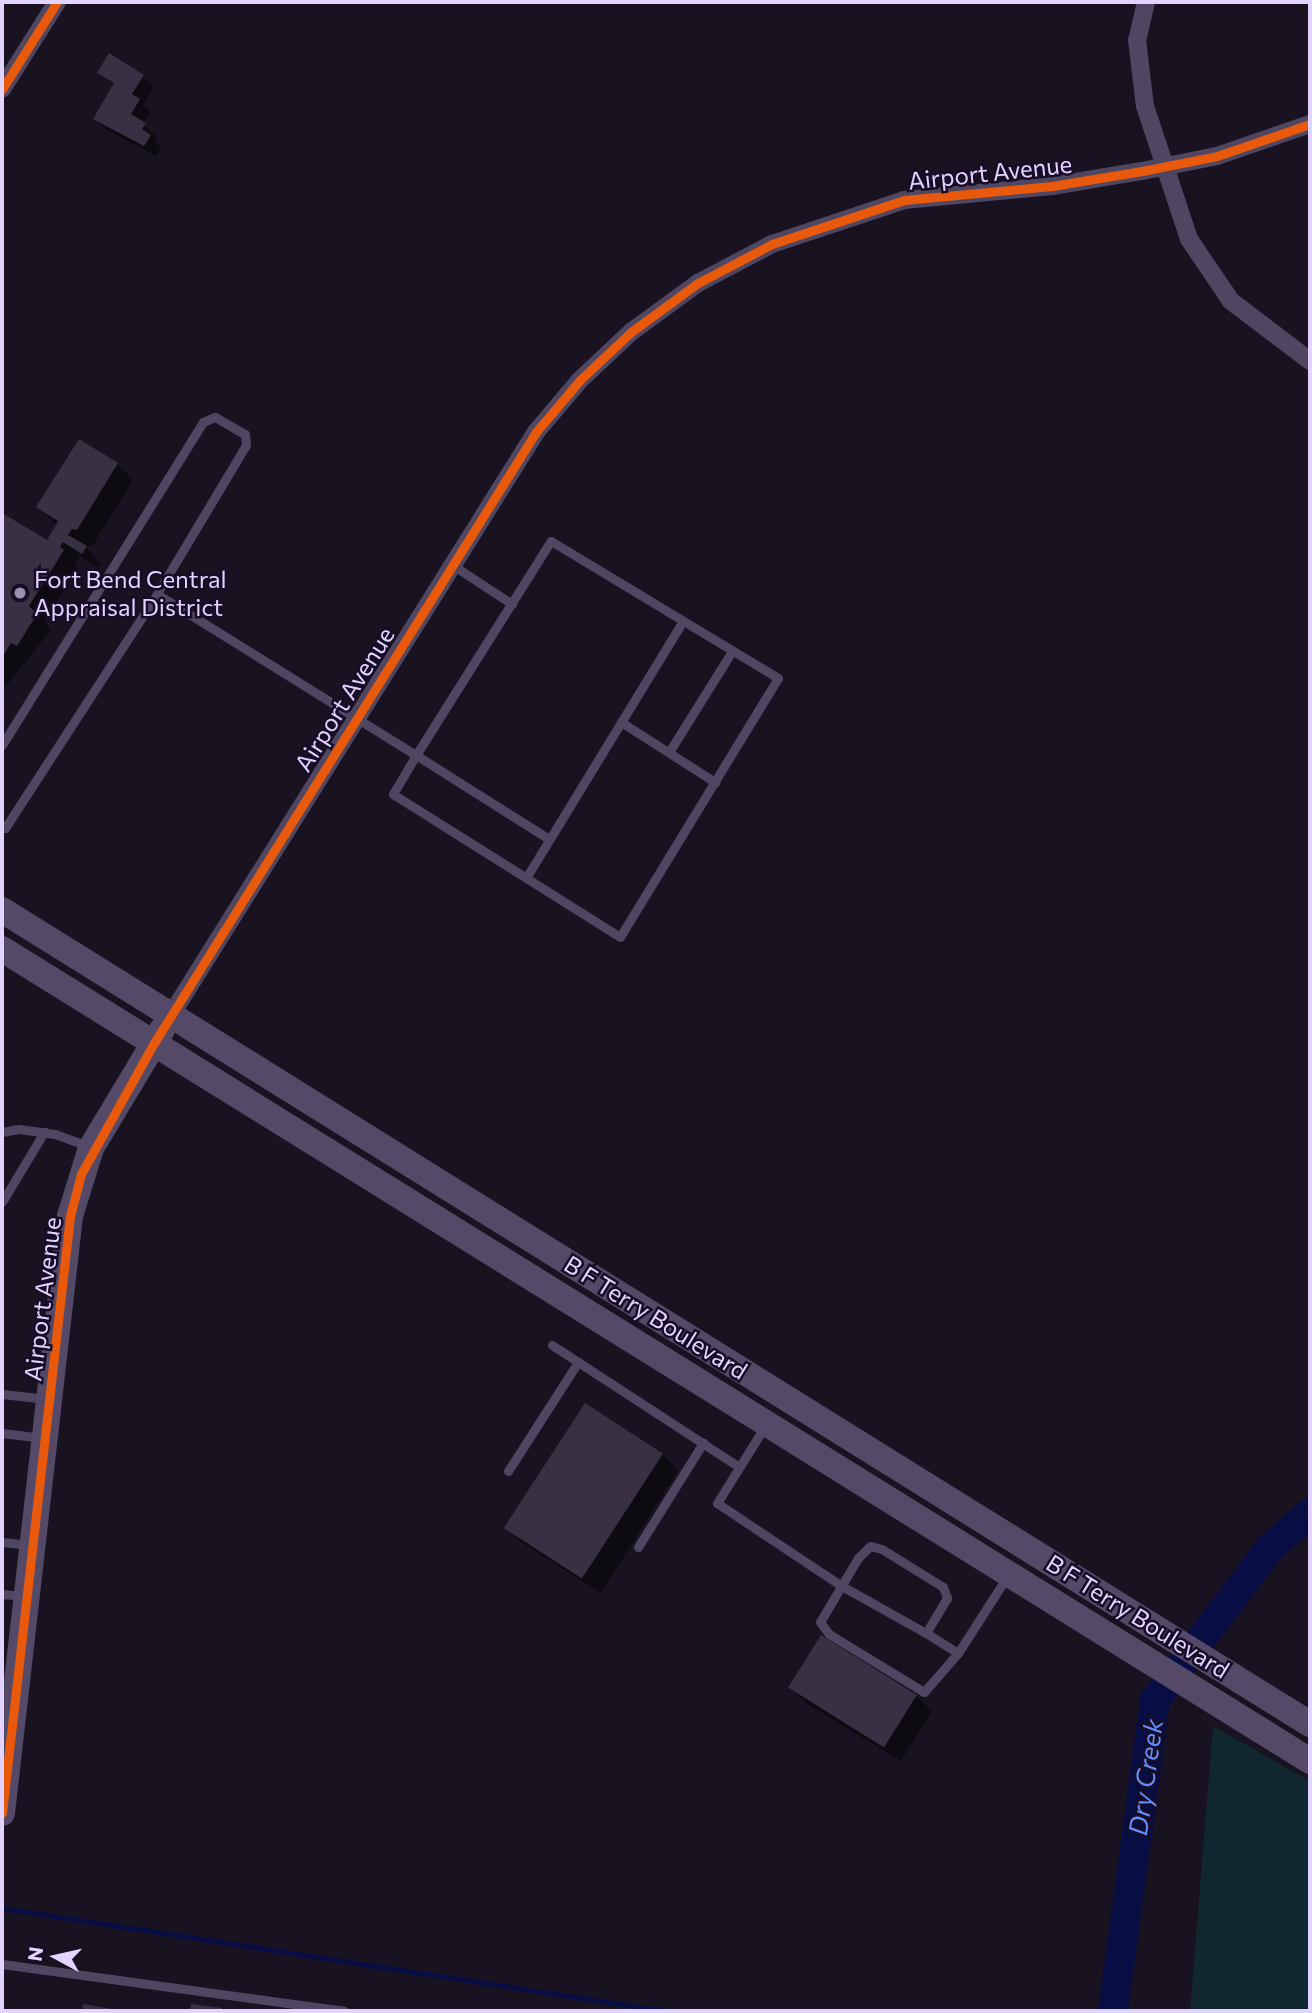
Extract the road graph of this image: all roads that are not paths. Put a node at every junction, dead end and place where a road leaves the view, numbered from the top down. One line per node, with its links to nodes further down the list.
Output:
1 (57, 2): 3 (street)
2 (1146, 2): 5 (street)
3 (2, 89)
4 (1310, 124): 5 (street, Airport Avenue)
5 (1163, 167): 6 (street); 7 (street, Airport Avenue)
6 (1310, 361)
7 (450, 564): 9 (lane); 12 (street, Airport Avenue)
8 (157, 594): 12 (lane); 14 (lane); 18 (lane)
9 (512, 604): 10 (lane); 16 (lane)
10 (683, 621): 11 (lane); 13 (lane)
11 (732, 651): 15 (lane); 17 (lane)
12 (355, 718): 16 (lane); 23 (street, Airport Avenue)
13 (621, 722): 15 (lane); 19 (lane)
14 (2, 745)
15 (669, 752): 17 (lane)
16 (416, 755): 19 (lane); 20 (lane)
17 (715, 782): 20 (lane)
18 (2, 825)
19 (549, 839): 20 (lane)
20 (526, 878)
21 (2, 910): 23 (main road, B F Terry Boulevard)
22 (2, 949): 24 (main road, B F Terry Boulevard)
23 (171, 1016): 24 (main road, Airport Avenue); 47 (main road, B F Terry Boulevard)
24 (153, 1044): 27 (main road, Airport Avenue); 33 (main road, B F Terry Boulevard)
25 (2, 1132): 26 (lane)
26 (44, 1132): 27 (lane); 28 (lane)
27 (91, 1148): 32 (main road, Airport Avenue)
28 (2, 1202)
29 (552, 1345): 30 (lane)
30 (578, 1362): 36 (lane); 38 (lane)
31 (2, 1394): 32 (lane)
32 (49, 1399): 35 (main road, Airport Avenue)
33 (766, 1423): 37 (lane); 42 (main road, B F Terry Boulevard)
34 (2, 1433): 35 (lane)
35 (45, 1438): 40 (main road, Airport Avenue)
36 (703, 1443): 37 (lane); 41 (lane)
37 (739, 1467): 43 (lane)
38 (508, 1471)
39 (2, 1542): 40 (lane)
40 (33, 1545): 44 (main road, Airport Avenue)
41 (639, 1547)
42 (1009, 1574): 46 (lane); 49 (main road, B F Terry Boulevard)
43 (840, 1585): 45 (lane); 45 (lane); 46 (lane)
44 (14, 1595): 48 (main road, Airport Avenue)
45 (926, 1633): 46 (lane)
46 (958, 1653)
47 (1306, 1717)
48 (7, 1728): 50 (main road, Airport Avenue)
49 (1310, 1761)
50 (2, 1813)
51 (2, 1964): 52 (lane)
52 (344, 2011)

